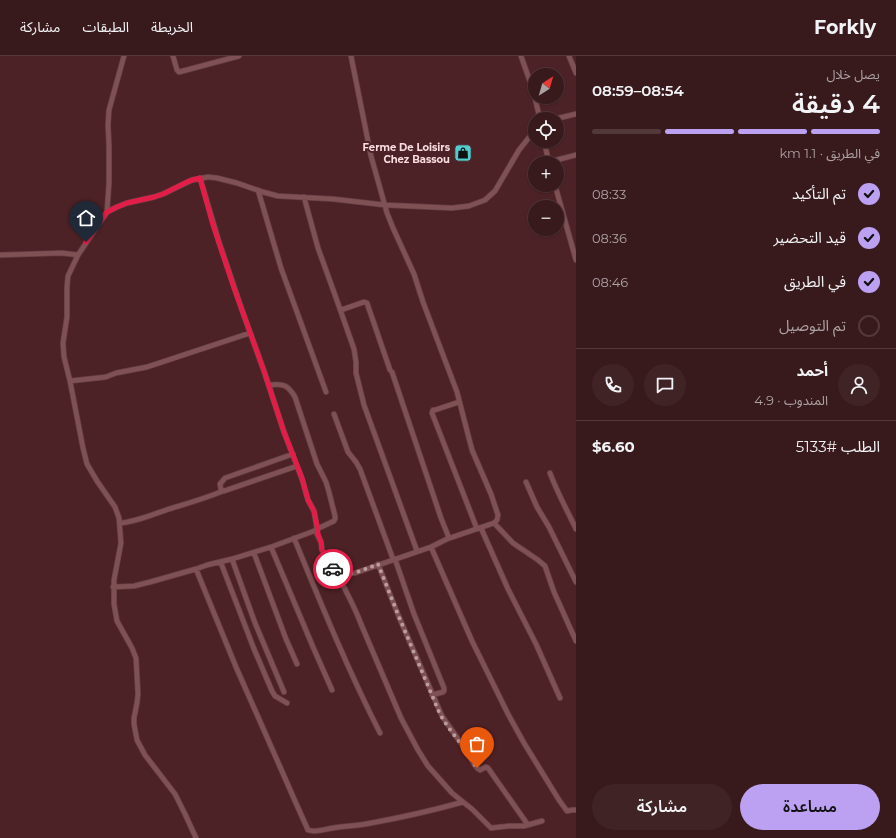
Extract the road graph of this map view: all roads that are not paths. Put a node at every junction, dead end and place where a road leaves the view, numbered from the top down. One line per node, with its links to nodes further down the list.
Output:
1 (124, 56): 19 (street)
2 (173, 56): 3 (street)
3 (239, 56)
4 (351, 56): 18 (street)
5 (521, 56): 8 (street)
6 (569, 56): 7 (street)
7 (576, 74)
8 (538, 112)
9 (576, 114): 10 (street)
10 (564, 117)
11 (528, 139): 18 (street)
12 (576, 155): 13 (street)
13 (564, 158)
14 (200, 178): 15 (street); 19 (street); 24 (street)
15 (258, 190): 17 (street); 27 (street)
16 (557, 192): 22 (street)
17 (304, 197): 18 (street); 23 (street)
18 (385, 205): 28 (street)
19 (107, 212): 21 (street)
20 (0, 254): 21 (street)
21 (78, 254): 25 (street)
22 (576, 260)
23 (341, 310): 41 (street); 44 (street)
24 (250, 333): 25 (street); 26 (street)
25 (70, 381): 35 (street)
26 (269, 385): 30 (street); 38 (street)
27 (326, 392)
28 (459, 402): 36 (street); 37 (street)
29 (334, 414): 46 (street)
30 (293, 454): 31 (street); 34 (street)
31 (297, 466): 34 (street); 38 (street)
32 (550, 473): 39 (street)
33 (526, 482): 52 (street)
34 (223, 491): 35 (street)
35 (120, 523): 53 (street)
36 (494, 523): 37 (street); 54 (street)
37 (479, 528): 41 (street); 59 (street)
38 (317, 529): 40 (street); 51 (street)
39 (576, 529)
40 (294, 538): 42 (street); 61 (street)
41 (449, 538): 43 (street)
42 (272, 547): 45 (street); 56 (street)
43 (431, 547): 44 (street); 63 (street)
44 (417, 551): 46 (street)
45 (254, 553): 47 (street); 55 (street)
46 (394, 559): 49 (street); 58 (street)
47 (232, 560): 48 (street); 57 (street)
48 (221, 563): 50 (street); 60 (street)
49 (378, 564): 51 (street); 58 (street)
50 (196, 569): 53 (street); 62 (street)
51 (338, 575): 62 (street)
52 (576, 582)
53 (113, 588): 66 (street)
54 (576, 641)
55 (297, 664)
56 (332, 690)
57 (284, 692)
58 (432, 695): 65 (street)
59 (560, 698)
60 (287, 703)
61 (380, 733)
62 (463, 802): 65 (street)
63 (576, 810)
64 (542, 821): 65 (street)
65 (528, 825)
66 (196, 838)

